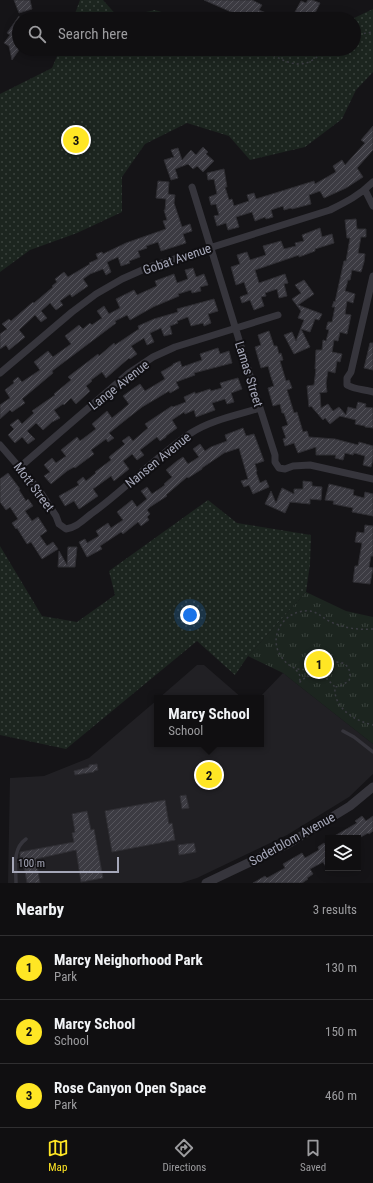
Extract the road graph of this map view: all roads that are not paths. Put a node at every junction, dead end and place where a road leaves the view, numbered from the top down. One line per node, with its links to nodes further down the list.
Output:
1 (373, 182): 3 (street, Gobat Avenue)
2 (192, 187): 5 (street, Lamas Street)
3 (365, 190): 4 (street); 5 (street, Gobat Avenue)
4 (373, 206)
5 (211, 248): 8 (street, Lamas Street); 9 (street, Gobat Avenue)
6 (373, 276): 10 (street)
7 (278, 315): 8 (street, Lange Avenue)
8 (235, 327): 11 (street, Lamas Street); 13 (street, Lange Avenue)
9 (0, 373)
10 (373, 392)
11 (260, 408): 14 (street, Lamas Street); 15 (street, Nansen Avenue)
12 (0, 445): 13 (street, Mott Street)
13 (20, 467): 15 (street, Mott Street)
14 (373, 479)
15 (66, 529)
16 (343, 731): 17 (lane)
17 (373, 752)
18 (373, 787): 21 (street, Soderblom Avenue)
19 (26, 839): 20 (lane)
20 (16, 883)
21 (206, 883)

